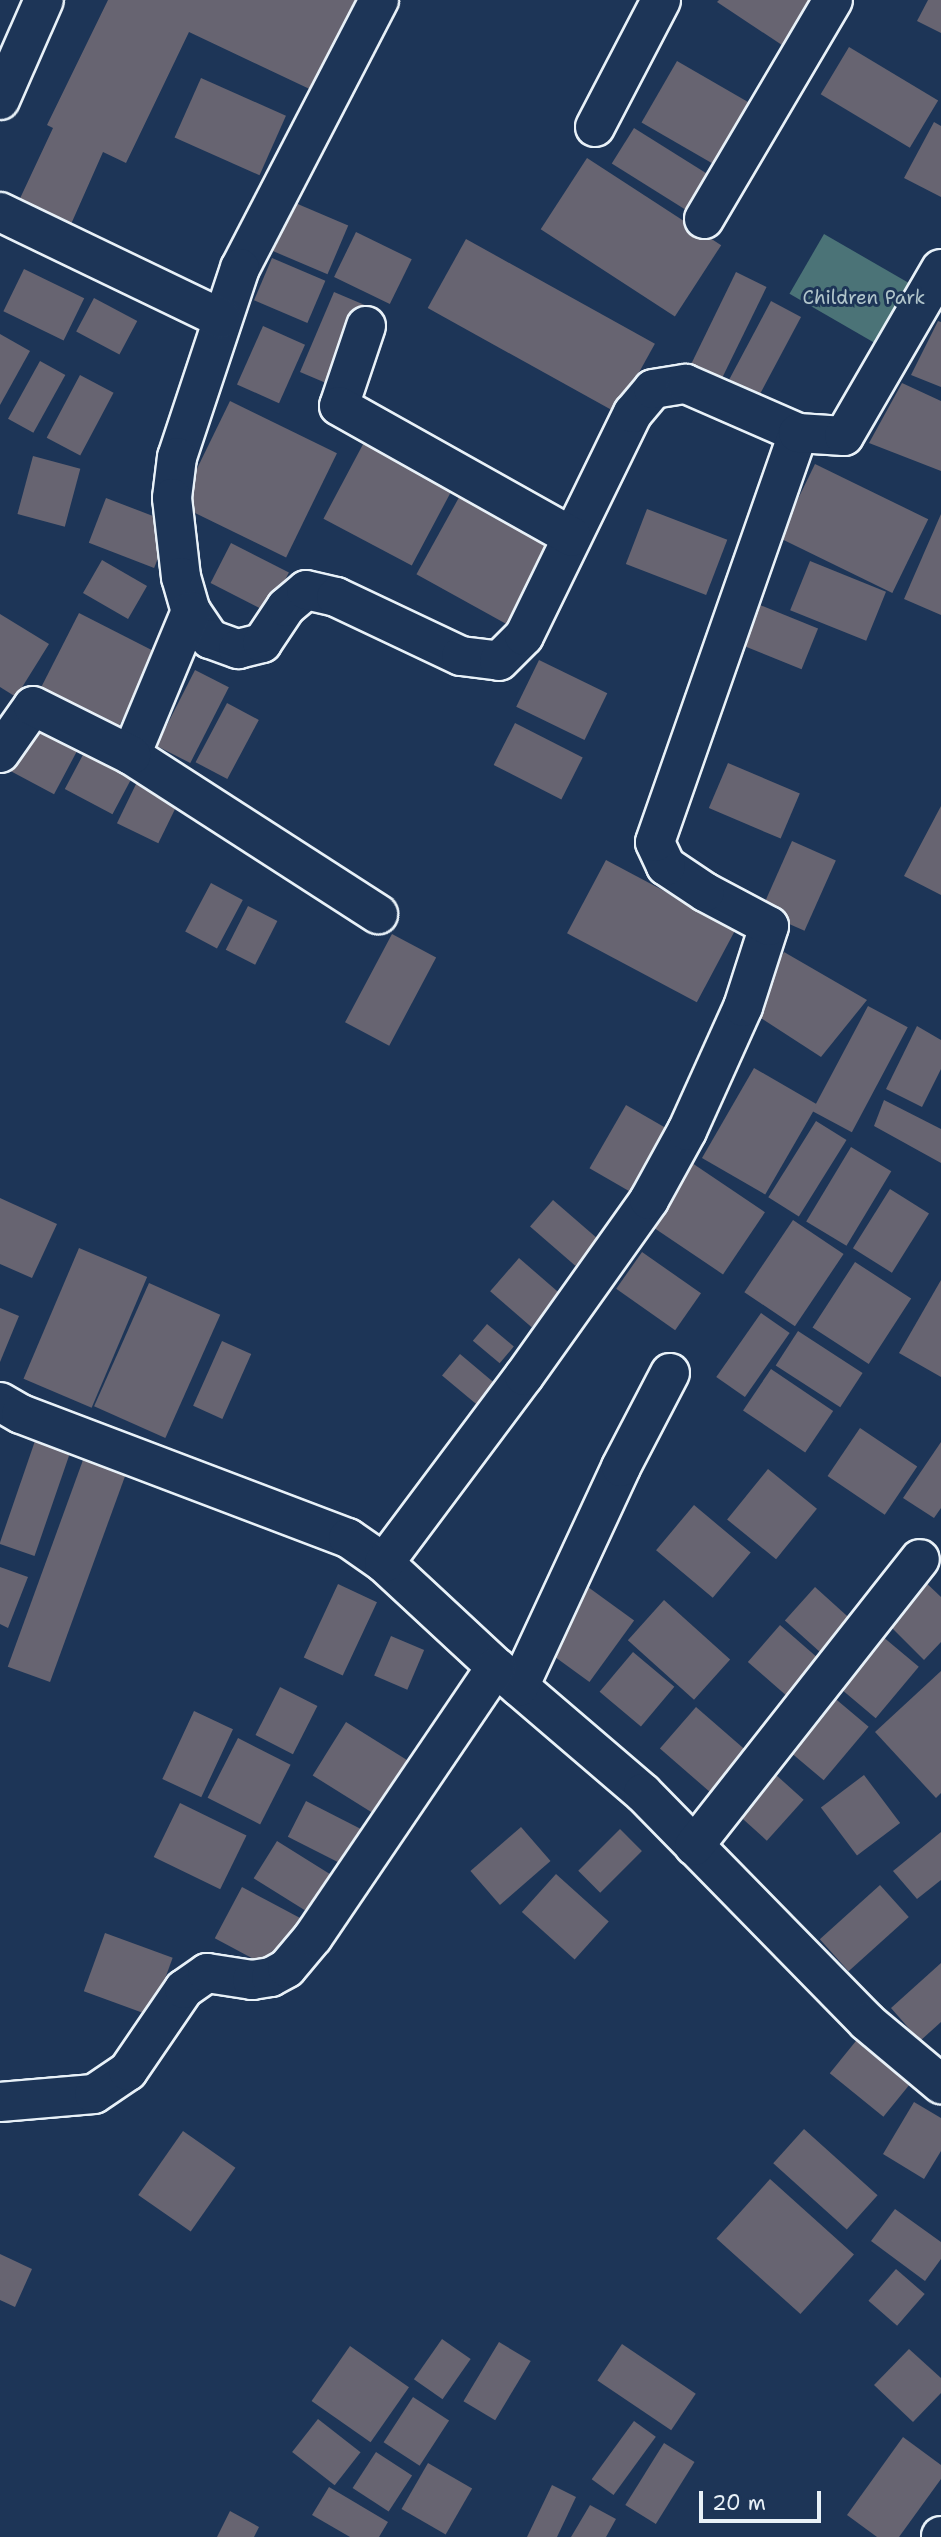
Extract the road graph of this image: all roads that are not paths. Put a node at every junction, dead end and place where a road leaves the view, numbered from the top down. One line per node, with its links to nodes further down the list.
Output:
1 (44, 0): 5 (street)
2 (379, 0): 10 (street)
3 (661, 0): 6 (street)
4 (833, 0): 8 (street)
5 (0, 100)
6 (595, 127)
7 (0, 212): 10 (street)
8 (704, 219)
9 (941, 269): 12 (street)
10 (222, 319): 14 (street)
11 (366, 326): 13 (street)
12 (798, 433): 13 (street); 21 (street)
13 (572, 537): 14 (street)
14 (191, 611): 16 (street)
15 (0, 753): 16 (street)
16 (131, 755): 17 (street)
17 (379, 914)
18 (670, 1373): 22 (street)
19 (0, 1402): 21 (street)
20 (920, 1559): 23 (street)
21 (384, 1563): 22 (street)
22 (508, 1677): 23 (street); 25 (street)
23 (694, 1846): 24 (street)
24 (941, 2084)
25 (0, 2102)

